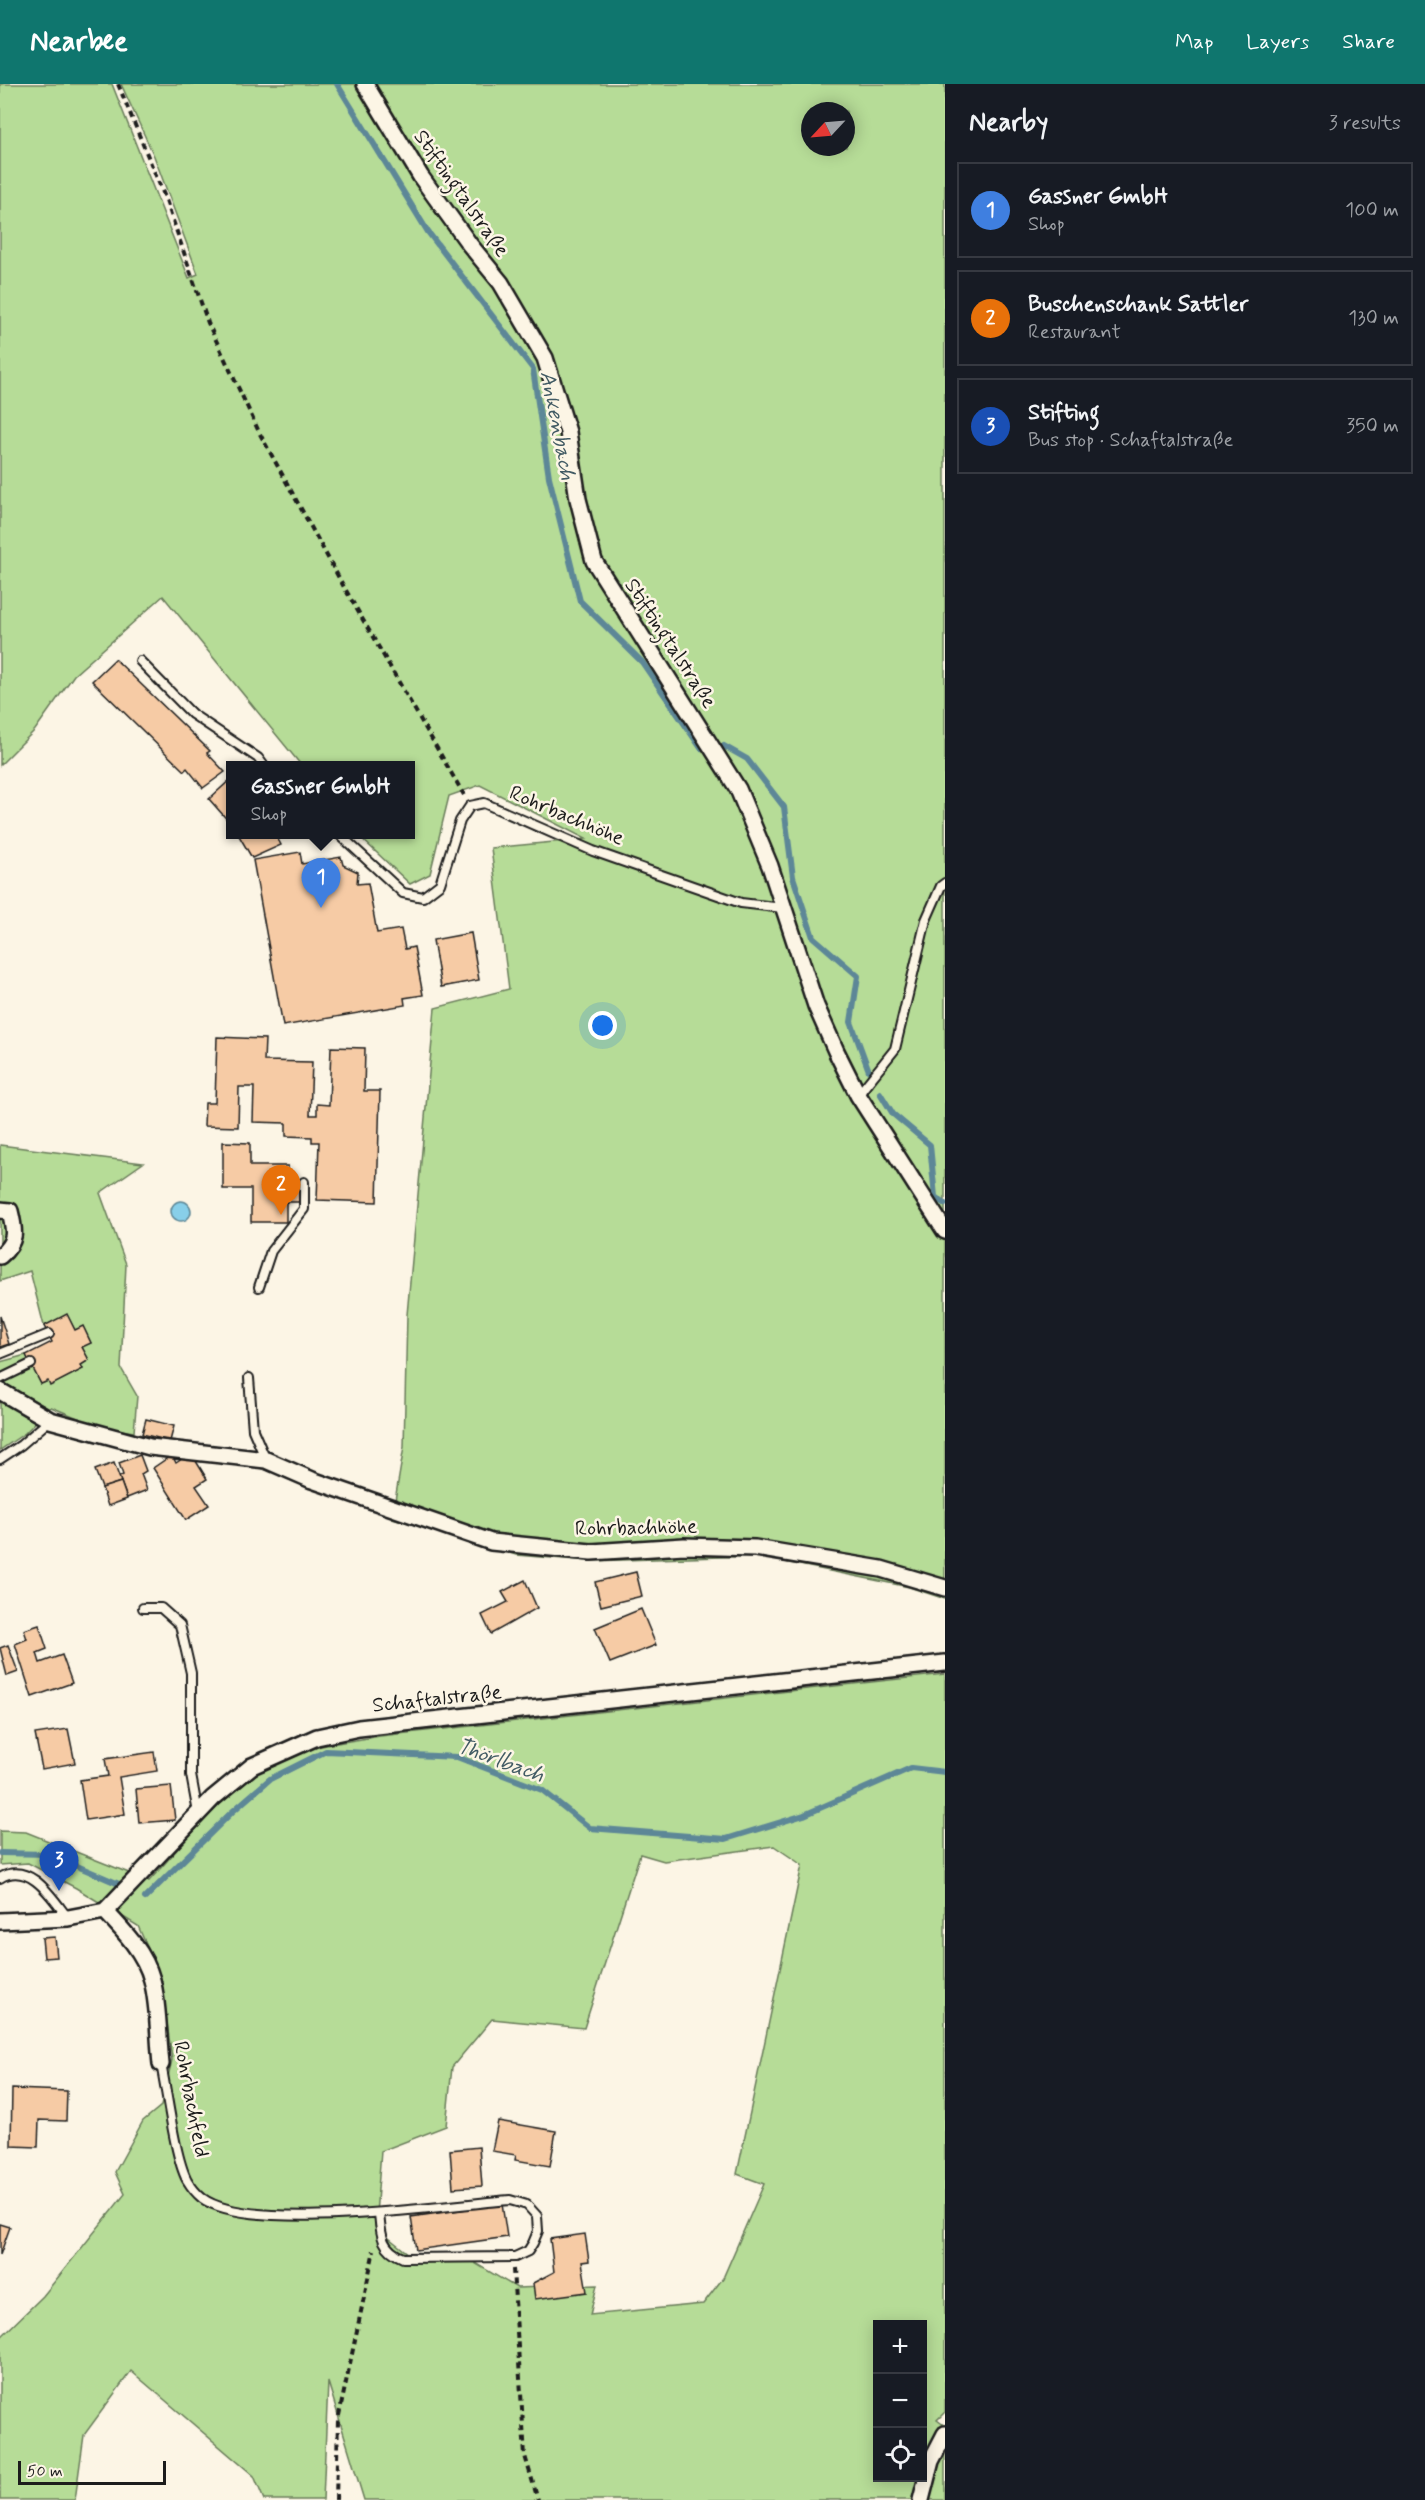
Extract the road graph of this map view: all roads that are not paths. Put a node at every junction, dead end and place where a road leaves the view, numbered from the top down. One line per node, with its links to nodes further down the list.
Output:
1 (364, 84): 6 (street, Stiftingtalstraße)
2 (140, 662): 3 (lane)
3 (258, 761)
4 (344, 839): 6 (lane, Rohrbachhöhe)
5 (945, 883): 7 (lane)
6 (783, 908): 7 (street, Stiftingtalstraße)
7 (858, 1095): 10 (street, Stiftingtalstraße)
8 (304, 1182): 12 (lane)
9 (0, 1210): 11 (street)
10 (945, 1231)
11 (0, 1256)
12 (259, 1287)
13 (49, 1334): 14 (lane)
14 (0, 1354)
15 (31, 1364): 17 (lane)
16 (249, 1378): 21 (lane)
17 (0, 1379)
18 (0, 1391): 19 (street, Rohrbachhöhe)
19 (50, 1420): 20 (lane); 21 (street, Rohrbachhöhe)
20 (0, 1459)
21 (266, 1460): 22 (street, Rohrbachhöhe)
22 (945, 1588)
23 (143, 1608): 25 (lane)
24 (945, 1663): 25 (street, Schaftalstraße)
25 (199, 1814): 27 (street, Schaftalstraße)
26 (0, 1878): 28 (lane)
27 (105, 1911): 28 (street); 30 (street, Rohrbachfeld)
28 (68, 1918): 29 (street)
29 (0, 1921)
30 (161, 2064): 31 (lane, Rohrbachfeld)
31 (379, 2213): 31 (lane, Rohrbachfeld)
32 (945, 2434): 33 (street)
33 (921, 2500)

